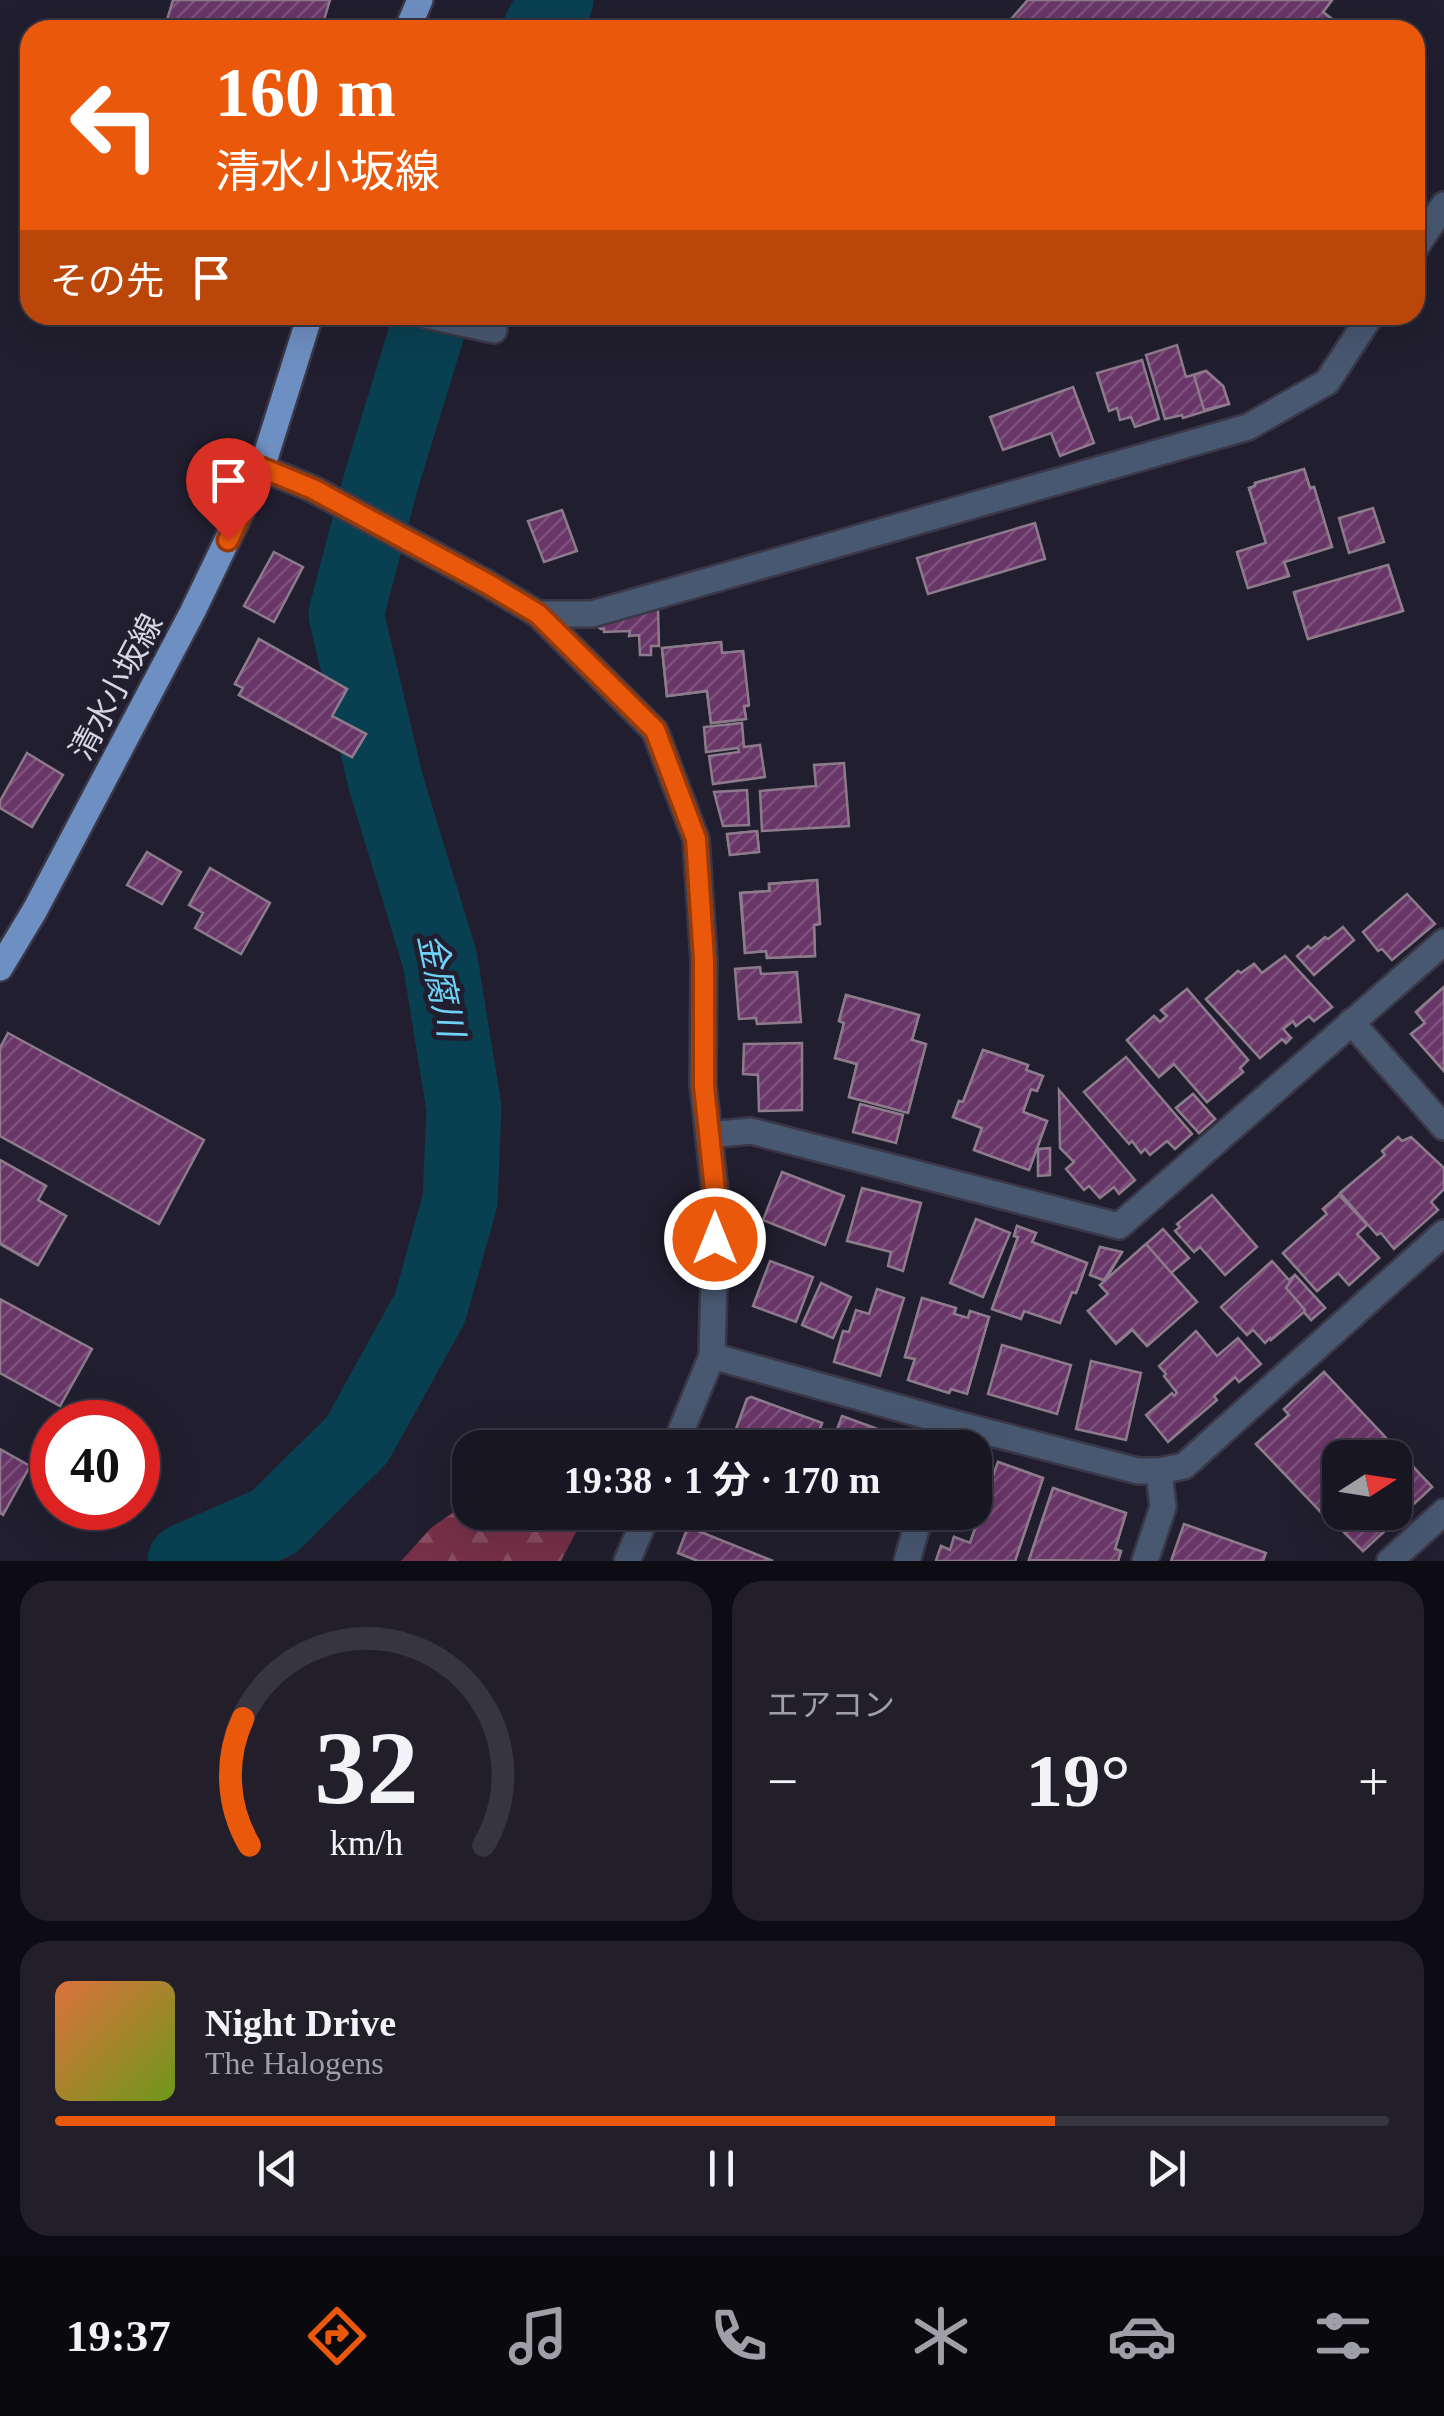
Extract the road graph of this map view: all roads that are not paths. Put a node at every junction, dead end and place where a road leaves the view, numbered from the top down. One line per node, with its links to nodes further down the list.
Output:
1 (1444, 206): 2 (street)
2 (1425, 234)
3 (307, 325): 7 (main road, 清水小坂線)
4 (471, 325): 6 (street)
5 (1365, 325): 8 (street)
6 (494, 330)
7 (262, 468): 8 (street); 10 (main road, 清水小坂線)
8 (538, 614): 13 (street)
9 (1444, 942): 11 (street)
10 (0, 968)
11 (1351, 1022): 12 (street); 13 (street)
12 (1444, 1127)
13 (709, 1135): 15 (street)
14 (1444, 1233): 19 (street)
15 (712, 1356): 16 (street); 17 (street)
16 (948, 1422): 18 (street); 19 (street)
17 (681, 1430)
18 (946, 1430)
19 (1159, 1471): 25 (street)
20 (1444, 1512): 26 (street)
21 (640, 1530): 23 (street)
22 (916, 1530): 24 (street)
23 (627, 1561)
24 (907, 1561)
25 (1145, 1561)
26 (1390, 1561)

